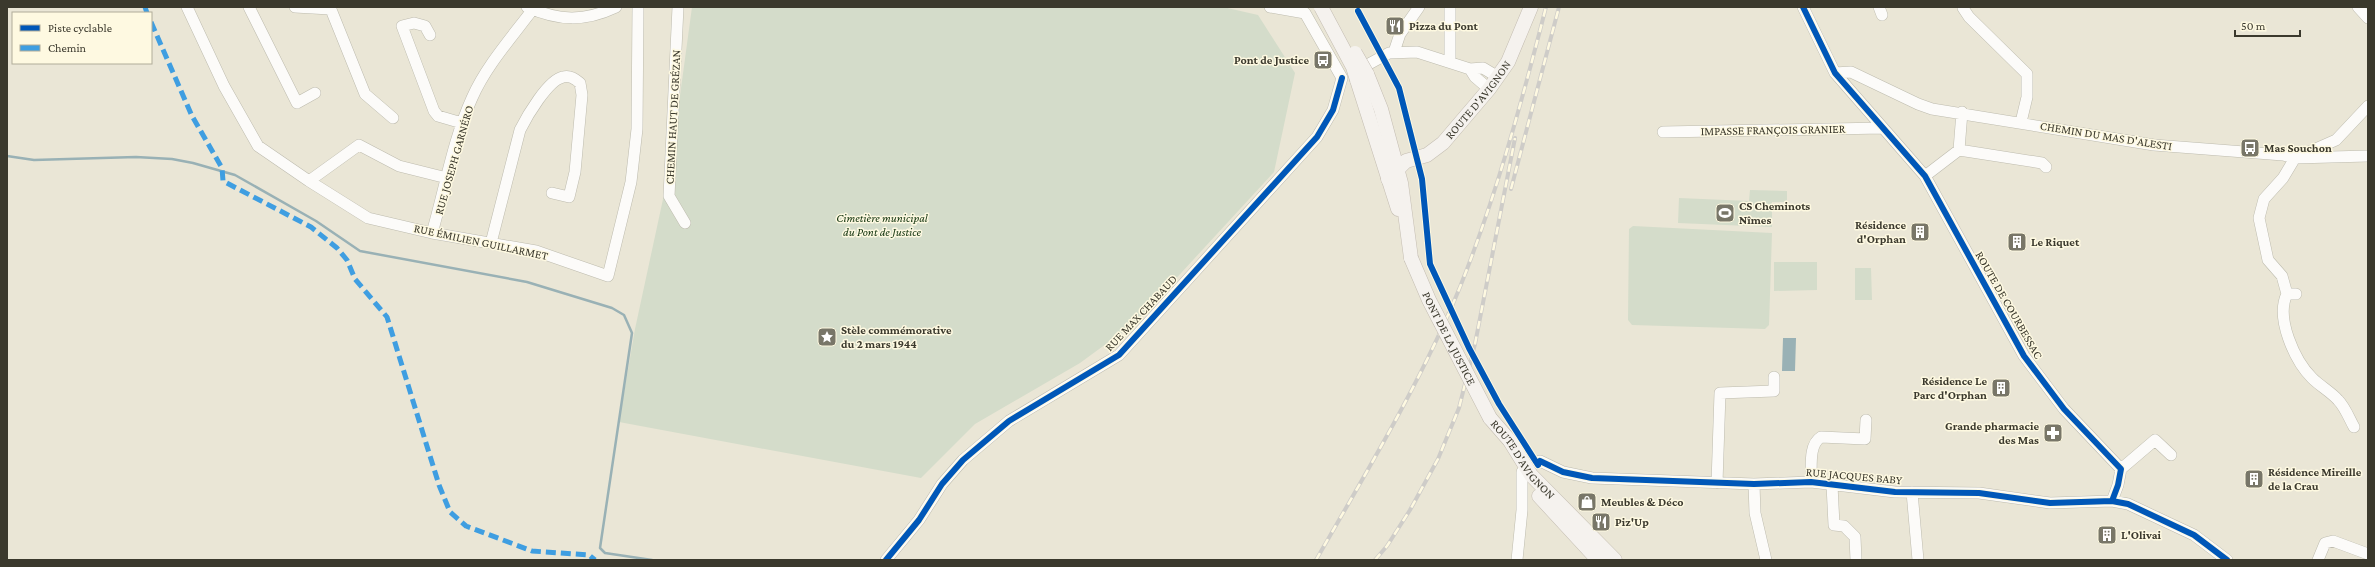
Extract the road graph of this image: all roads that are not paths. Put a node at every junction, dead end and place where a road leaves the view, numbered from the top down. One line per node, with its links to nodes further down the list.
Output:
1 (249, 7): 30 (street)
2 (295, 7): 15 (street)
3 (616, 7): 16 (street)
4 (638, 7): 50 (street, RUE ÉMILIEN GUILLARMET)
5 (678, 7): 48 (street, CHEMIN HAUT DE GRÉZAN)
6 (1270, 7): 18 (street)
7 (1321, 7): 26 (main road, bridge)
8 (1330, 7): 26 (main road, bridge)
9 (1419, 7): 22 (street)
10 (1450, 7): 23 (street)
11 (1531, 7): 27 (main road, ROUTE D'AVIGNON)
12 (1803, 7): 25 (street, ROUTE DE COURBESSAC)
13 (2358, 7): 20 (street)
14 (191, 8): 46 (street, RUE ÉMILIEN GUILLARMET)
15 (330, 8): 33 (street)
16 (530, 8): 35 (street, RUE JOSEPH GARNÉRO)
17 (1963, 8): 34 (street)
18 (1286, 9): 19 (street)
19 (1309, 10): 28 (street)
20 (2368, 18)
21 (430, 35): 35 (street)
22 (1394, 52): 23 (street); 28 (street)
23 (1450, 61): 24 (street)
24 (1470, 69): 27 (street); 29 (street)
25 (1835, 73): 32 (street, CHEMIN DU MAS D'ALESTI); 36 (street, ROUTE DE COURBESSAC)
26 (1362, 77): 42 (main road); 45 (main road)
27 (1498, 77): 29 (main road, ROUTE D'AVIGNON)
28 (1342, 78): 69 (street, RUE MAX CHABAUD)
29 (1489, 89): 42 (main road, ROUTE D'AVIGNON)
30 (315, 93)
31 (2368, 106): 40 (street)
32 (1962, 112): 34 (street, CHEMIN DU MAS D'ALESTI); 38 (street)
33 (394, 118)
34 (2021, 122): 40 (street, CHEMIN DU MAS D'ALESTI)
35 (462, 123): 44 (street, RUE JOSEPH GARNÉRO)
36 (1883, 128): 37 (street, IMPASSE FRANÇOIS GRANIER); 43 (street, ROUTE DE COURBESSAC)
37 (1663, 132)
38 (1959, 150): 41 (street); 43 (street)
39 (2368, 156): 40 (street, CHEMIN DU MAS D'ALESTI)
40 (2295, 158): 55 (street)
41 (2046, 167)
42 (1397, 168): 45 (main road); 51 (main road)
43 (1925, 176): 58 (street, ROUTE DE COURBESSAC)
44 (447, 178): 46 (street); 49 (street, RUE JOSEPH GARNÉRO)
45 (1388, 179): 51 (main road)
46 (309, 181): 49 (street, RUE ÉMILIEN GUILLARMET)
47 (552, 193): 50 (street)
48 (685, 223)
49 (432, 233): 50 (street, RUE ÉMILIEN GUILLARMET)
50 (491, 243)
51 (1411, 258): 53 (main road, PONT DE LA JUSTICE, bridge)
52 (1774, 377): 60 (street)
53 (1490, 418): 59 (main road, ROUTE D'AVIGNON); 72 (main road, ROUTE D'AVIGNON)
54 (1866, 420): 61 (street)
55 (2354, 427)
56 (2170, 455): 58 (street)
57 (1540, 461): 60 (street, RUE JACQUES BABY)
58 (2120, 469): 66 (street)
59 (1522, 472): 65 (main road, ROUTE D'AVIGNON); 67 (street)
60 (1717, 482): 62 (street, RUE JACQUES BABY)
61 (1811, 482): 62 (street, RUE JACQUES BABY); 63 (street, RUE JACQUES BABY)
62 (1754, 484): 73 (street)
63 (1832, 485): 64 (street, RUE JACQUES BABY); 74 (street)
64 (1912, 492): 66 (street, RUE JACQUES BABY); 75 (street)
65 (1543, 501): 67 (street); 71 (main road, ROUTE D'AVIGNON)
66 (2112, 501): 76 (street)
67 (1522, 510): 70 (street)
68 (2368, 554): 77 (street)
69 (886, 560)
70 (1517, 560)
71 (1598, 560)
72 (1615, 560)
73 (1766, 560)
74 (1856, 560)
75 (1918, 560)
76 (2227, 560)
77 (2318, 560)

